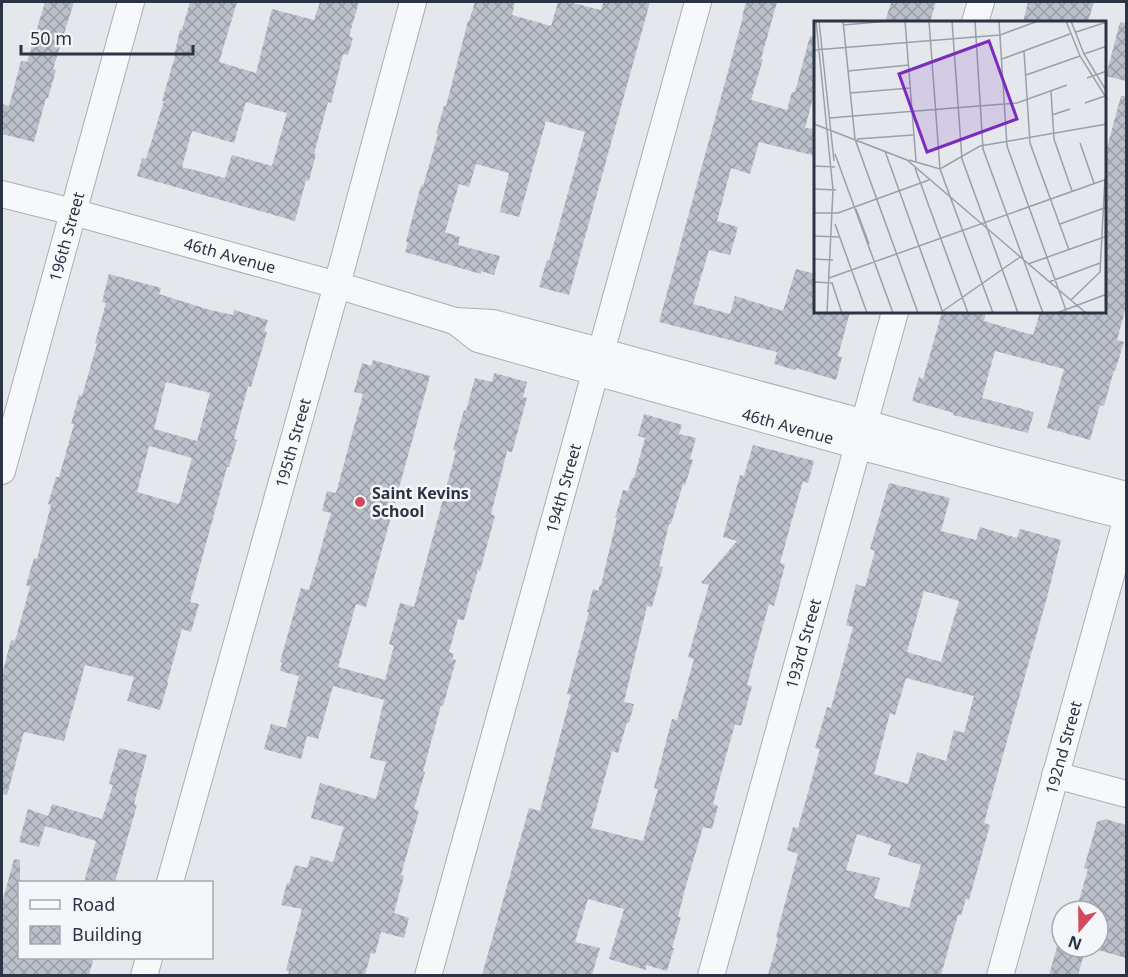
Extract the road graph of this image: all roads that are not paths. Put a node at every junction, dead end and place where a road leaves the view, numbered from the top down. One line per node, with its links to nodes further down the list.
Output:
1 (132, 2): 7 (street, 196th Street)
2 (413, 2): 8 (street, 195th Street)
3 (698, 2): 10 (street, 194th Street)
4 (981, 2): 5 (street)
5 (975, 21)
6 (2, 194): 7 (street, 46th Avenue)
7 (73, 212): 8 (street, 46th Avenue); 12 (street, 196th Street)
8 (337, 285): 10 (street, 46th Avenue); 18 (street, 195th Street)
9 (894, 314): 11 (street, 193rd Street)
10 (599, 362): 11 (street, 46th Avenue); 21 (street, 194th Street)
11 (862, 434): 13 (street, 46th Avenue); 14 (street, 46th Avenue); 22 (street, 193rd Street)
12 (2, 471)
13 (1126, 495)
14 (1126, 516)
15 (1126, 521): 16 (street, 192nd Street)
16 (1055, 775): 17 (street); 23 (street, 192nd Street)
17 (1126, 794)
18 (170, 881)
19 (148, 959): 20 (street)
20 (144, 975)
21 (428, 975)
22 (711, 975)
23 (1000, 975)

